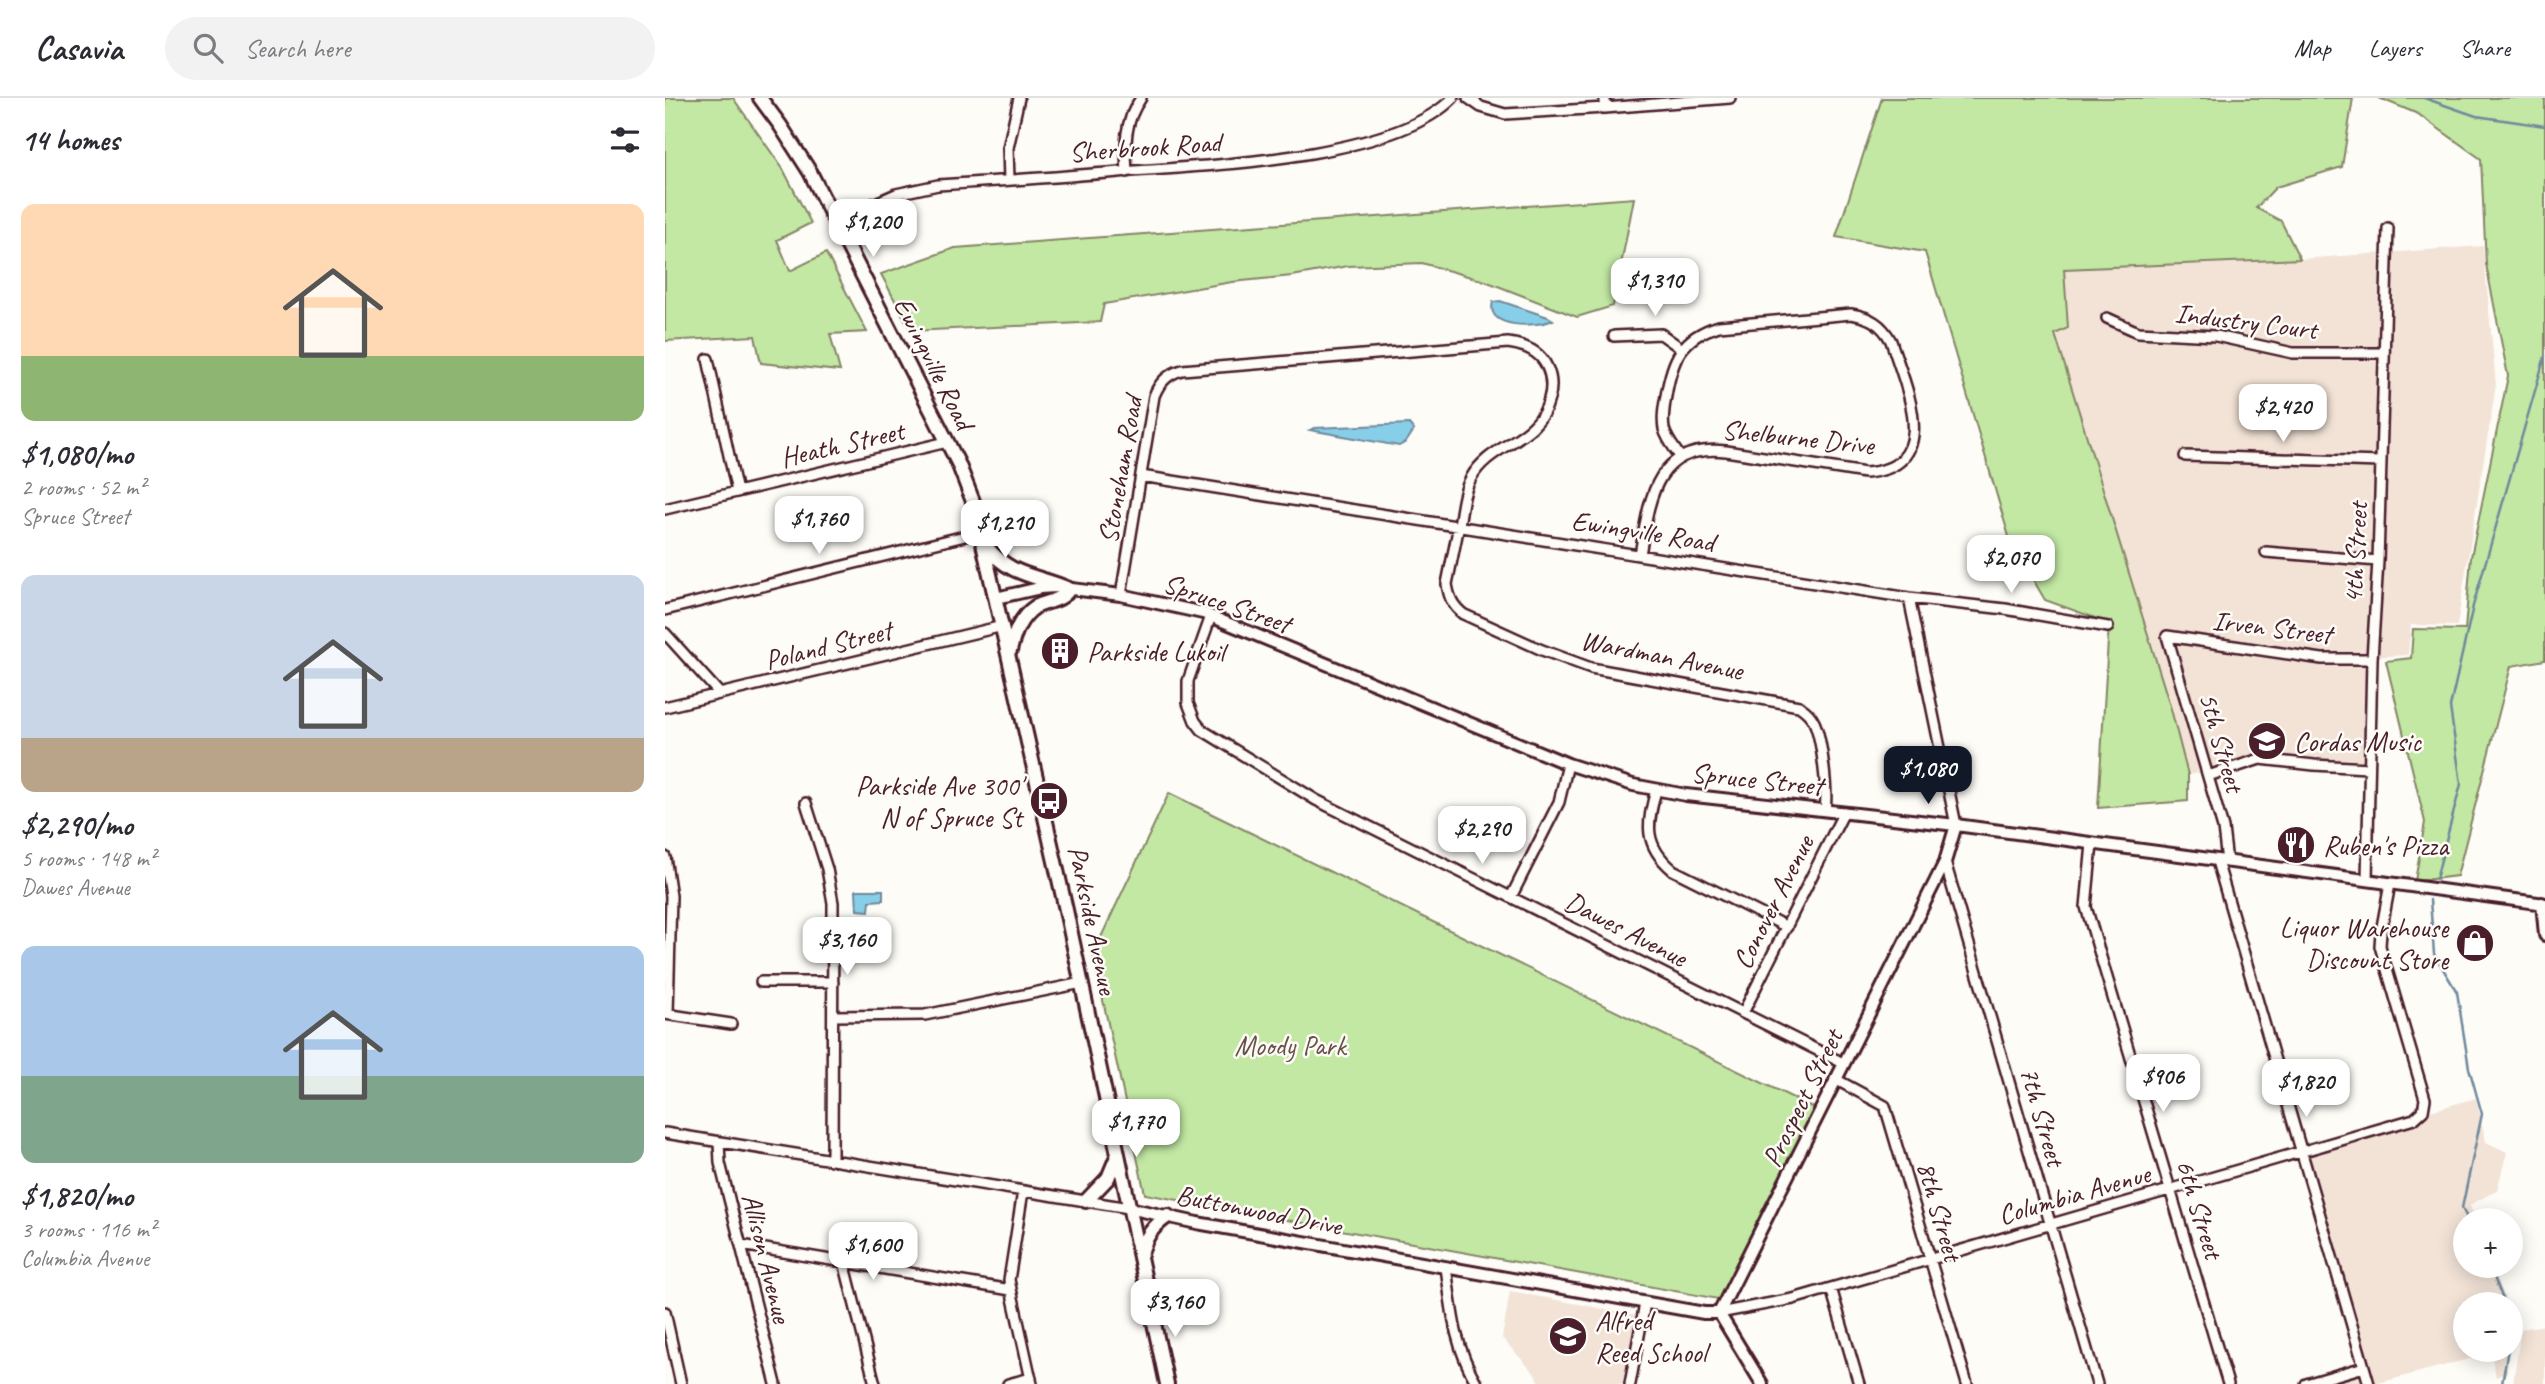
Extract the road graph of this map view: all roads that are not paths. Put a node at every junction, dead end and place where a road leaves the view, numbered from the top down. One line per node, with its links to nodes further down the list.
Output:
1 (760, 98): 10 (main road, Ewingville Road)
2 (1019, 98): 9 (street)
3 (1141, 98): 8 (street)
4 (1453, 98): 8 (street, Sherbrook Road)
5 (1468, 98): 7 (street)
6 (1730, 98): 7 (street)
7 (1605, 103)
8 (1127, 172): 9 (street, Sherbrook Road)
9 (1009, 180): 10 (street, Sherbrook Road)
10 (835, 222): 17 (main road, Ewingville Road)
11 (2388, 228): 15 (street, 4th Street)
12 (2107, 318): 15 (street, Industry Court)
13 (1614, 336): 14 (street)
14 (1682, 349): 19 (street, Shelburne Drive); 19 (street, Shelburne Drive)
15 (2383, 353): 20 (street, 4th Street)
16 (708, 359): 23 (street)
17 (947, 442): 21 (main road, Ewingville Road); 23 (street, Heath Street)
18 (2185, 456): 20 (street)
19 (1681, 458): 28 (street, Shelburne Drive)
20 (2381, 462): 29 (street, 4th Street)
21 (960, 469): 26 (main road, Parkside Avenue)
22 (1141, 476): 25 (street, Ewingville Road); 25 (street, Stoneham Road); 31 (street, Stoneham Road)
23 (737, 492): 24 (street, Heath Street)
24 (665, 509)
25 (1459, 527): 28 (street, Ewingville Road); 49 (street, Wardman Avenue)
26 (983, 538): 30 (main road); 32 (main road, Parkside Avenue); 34 (street)
27 (2266, 552): 29 (street)
28 (1640, 555): 33 (street, Ewingville Road)
29 (2378, 561): 41 (street, 4th Street)
30 (1069, 589): 31 (street, Spruce Street); 32 (street, Spruce Street); 40 (main road)
31 (1121, 595): 35 (street, Spruce Street)
32 (996, 598): 36 (main road, Parkside Avenue)
33 (1909, 598): 37 (street); 51 (street)
34 (665, 610)
35 (1212, 616): 44 (street, Spruce Street); 58 (street, Dawes Avenue)
36 (1003, 626): 40 (main road, Parkside Avenue); 42 (street, Poland Street)
37 (2108, 628)
38 (665, 633): 42 (street)
39 (2167, 636): 41 (street, Irven Street); 46 (street, 5th Street)
40 (1009, 655): 64 (main road, Parkside Avenue)
41 (2372, 659): 45 (street, 4th Street)
42 (720, 694): 43 (street, Poland Street)
43 (665, 707)
44 (1568, 764): 47 (street, Spruce Street); 58 (street)
45 (2368, 768): 46 (street); 56 (street, 4th Street)
46 (2208, 776): 55 (street, 5th Street)
47 (1656, 790): 49 (street, Spruce Street); 60 (street)
48 (806, 803): 63 (street)
49 (1825, 810): 50 (street, Spruce Street)
50 (1844, 812): 51 (street, Spruce Street); 60 (street, Conover Avenue)
51 (1956, 825): 52 (street, Spruce Street); 54 (street, Prospect Street)
52 (2092, 844): 55 (street, Spruce Street); 76 (street, 6th Street)
53 (665, 857): 66 (street)
54 (1945, 862): 69 (street, Prospect Street); 81 (street, 7th Street)
55 (2222, 862): 56 (street, Spruce Street); 73 (street, 5th Street)
56 (2367, 880): 57 (street, Spruce Street)
57 (2390, 884): 59 (street, Spruce Street); 73 (street, Columbia Avenue)
58 (1511, 897): 65 (street, Dawes Avenue)
59 (2544, 904): 61 (street)
60 (1787, 927): 65 (street, Conover Avenue)
61 (2545, 934)
62 (761, 982): 63 (street)
63 (832, 982): 67 (street)
64 (1082, 983): 67 (street); 74 (main road, Parkside Avenue)
65 (1743, 1013): 69 (street, Dawes Avenue)
66 (667, 1014): 68 (street)
67 (833, 1016): 75 (street)
68 (731, 1024)
69 (1843, 1063): 70 (street, Prospect Street)
70 (1835, 1079): 84 (street, 8th Street); 91 (street, Prospect Street)
71 (665, 1133): 72 (street, Buttonwood Drive)
72 (719, 1142): 75 (street, Buttonwood Drive); 82 (street, Allison Avenue)
73 (2301, 1152): 76 (street, Columbia Avenue); 92 (street, 5th Street)
74 (1118, 1154): 78 (main road); 79 (main road, Parkside Avenue)
75 (832, 1160): 77 (street, Buttonwood Drive)
76 (2171, 1190): 81 (street, Columbia Avenue); 105 (street, 6th Street)
77 (1023, 1191): 78 (street, Buttonwood Drive); 88 (street)
78 (1086, 1201): 79 (street, Buttonwood Drive)
79 (1129, 1208): 80 (street, Buttonwood Drive); 83 (main road, Parkside Avenue)
80 (1167, 1216): 83 (main road); 86 (street, Buttonwood Drive)
81 (2051, 1224): 84 (street, Columbia Avenue); 104 (street, 7th Street)
82 (741, 1245): 85 (street); 95 (street, Allison Avenue)
83 (1140, 1258): 98 (main road, Parkside Avenue)
84 (1930, 1259): 87 (street, Columbia Avenue); 103 (street, 8th Street)
85 (844, 1262): 88 (street); 96 (street)
86 (1446, 1267): 89 (street, Buttonwood Drive); 99 (street)
87 (1831, 1287): 91 (street, Columbia Avenue); 102 (street)
88 (1011, 1290): 93 (street)
89 (1645, 1303): 91 (street, Buttonwood Drive); 100 (street)
90 (665, 1312): 94 (street)
91 (1719, 1313): 101 (street)
92 (2364, 1367): 106 (street); 107 (street, 5th Street)
93 (1031, 1381): 97 (street)
94 (681, 1384)
95 (776, 1384)
96 (875, 1384)
97 (1008, 1384)
98 (1167, 1384)
99 (1477, 1384)
100 (1630, 1384)
101 (1762, 1384)
102 (1859, 1384)
103 (1967, 1384)
104 (2097, 1384)
105 (2228, 1384)
106 (2306, 1384)
107 (2369, 1384)

